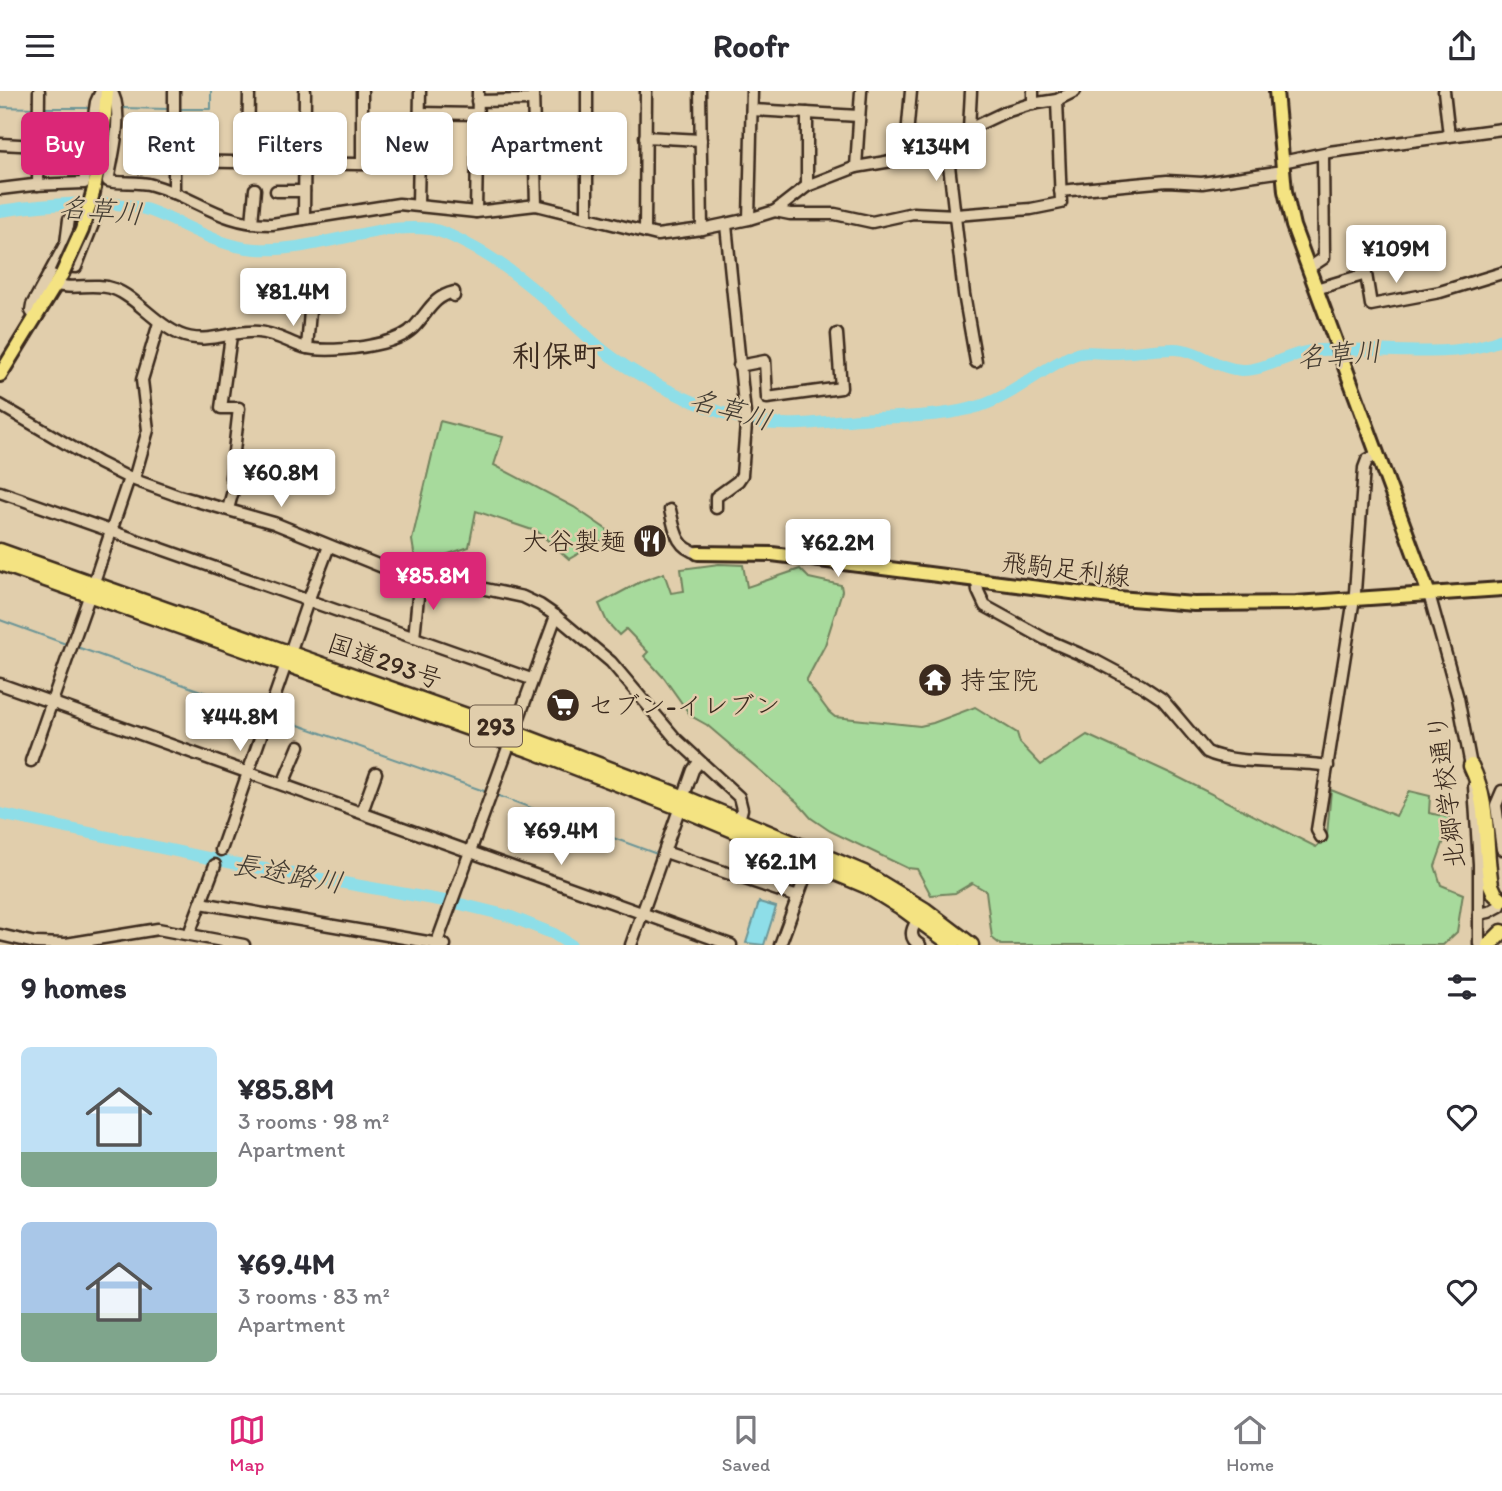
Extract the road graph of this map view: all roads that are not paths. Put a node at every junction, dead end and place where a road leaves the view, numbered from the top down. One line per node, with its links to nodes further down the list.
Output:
1 (39, 91): 25 (street)
2 (101, 91): 51 (street)
3 (109, 91): 58 (street); 75 (main road, bridge)
4 (174, 91): 26 (street)
5 (249, 91): 27 (street)
6 (305, 91): 28 (street)
7 (362, 91): 29 (street)
8 (420, 91): 30 (street)
9 (587, 91): 64 (street)
10 (646, 91): 36 (street)
11 (700, 91): 37 (street)
12 (752, 91): 24 (street)
13 (861, 91): 32 (street)
14 (911, 91): 42 (street)
15 (971, 91): 33 (street)
16 (1033, 91): 23 (street)
17 (1075, 91): 22 (street)
18 (1276, 91): 43 (main road)
19 (1444, 91): 35 (street)
20 (477, 96): 21 (street)
21 (533, 96)
22 (1057, 100): 23 (street); 57 (street)
23 (1033, 104): 33 (street)
24 (752, 110): 31 (street); 68 (street)
25 (39, 112)
26 (174, 112)
27 (249, 112)
28 (305, 112)
29 (362, 112)
30 (420, 112)
31 (807, 113): 32 (street); 52 (street)
32 (859, 116): 44 (street)
33 (969, 129): 40 (street)
34 (1502, 129): 35 (street)
35 (1448, 136): 41 (street)
36 (645, 137): 37 (street); 72 (street)
37 (701, 140): 71 (street)
38 (0, 145): 39 (street)
39 (21, 146)
40 (947, 148): 42 (street); 63 (street)
41 (1323, 155): 43 (street); 73 (street)
42 (905, 158): 44 (street)
43 (1283, 166): 57 (street); 73 (main road)
44 (856, 167): 52 (street)
45 (38, 175): 51 (street)
46 (173, 175): 58 (street)
47 (305, 175): 56 (street)
48 (419, 175): 59 (street)
49 (477, 175): 62 (street)
50 (535, 175): 60 (street)
51 (38, 185): 53 (street)
52 (807, 186): 61 (street)
53 (0, 189)
54 (255, 189): 69 (street)
55 (276, 191): 56 (street)
56 (304, 191): 67 (street)
57 (1060, 191): 63 (street)
58 (172, 193): 69 (street)
59 (418, 205): 62 (street); 67 (street)
60 (536, 205): 62 (street); 64 (street)
61 (775, 211): 63 (street); 68 (street)
62 (476, 212)
63 (956, 215): 84 (street)
64 (587, 217): 72 (street)
65 (69, 219): 75 (street)
66 (95, 219): 75 (street)
67 (303, 219): 69 (street)
68 (749, 219): 70 (street)
69 (252, 223)
70 (726, 225): 71 (street); 85 (street)
71 (702, 229): 72 (street)
72 (645, 232)
73 (1309, 268): 76 (main road)
74 (1502, 273): 76 (street)
75 (58, 275): 79 (main road); 79 (street); 80 (street)
76 (1316, 289): 88 (main road)
77 (454, 296): 83 (street)
78 (310, 311): 83 (street)
79 (36, 318): 86 (main road)
80 (159, 323): 82 (street); 89 (street)
81 (837, 334): 85 (street)
82 (231, 336): 83 (street); 92 (street)
83 (307, 348)
84 (976, 362)
85 (739, 366): 91 (street)
86 (0, 375)
87 (0, 405): 89 (street)
88 (1378, 454): 103 (main road); 104 (street)
89 (132, 478): 92 (street); 94 (street)
90 (0, 492): 94 (street)
91 (716, 508)
92 (228, 509): 95 (street)
93 (670, 510): 97 (street)
94 (112, 531): 101 (street); 105 (street)
95 (330, 546): 99 (street); 105 (street)
96 (0, 551): 101 (highway, 国道293号 / 293)
97 (698, 553): 100 (main road, 飛駒足利線)
98 (0, 563): 101 (highway, 国道293号 / 293)
99 (421, 576): 106 (street); 107 (street)
100 (977, 581): 104 (main road, 飛駒足利線); 116 (street)
101 (91, 589): 108 (highway, 国道293号 / 293); 111 (street)
102 (1502, 589): 103 (main road, 飛駒足利線)
103 (1429, 594): 104 (main road, 飛駒足利線); 117 (street, 北郷学校通り)
104 (1354, 599): 116 (street)
105 (308, 601): 107 (street); 108 (street)
106 (556, 616): 109 (street); 115 (street)
107 (414, 638): 109 (street)
108 (288, 660): 112 (highway, 国道293号 / 293); 118 (street)
109 (531, 680): 112 (street)
110 (0, 684): 111 (street)
111 (51, 702): 114 (street); 118 (street)
112 (510, 737): 122 (highway, 国道293号 / 293); 128 (street)
113 (299, 746): 120 (street)
114 (31, 761)
115 (699, 762): 122 (street); 124 (street)
116 (1328, 766): 125 (street)
117 (1471, 767): 134 (highway); 137 (street, 北郷学校通り)
118 (247, 772): 120 (street); 127 (street)
119 (376, 773): 123 (street)
120 (283, 784): 123 (street)
121 (1502, 791): 126 (street)
122 (683, 803): 124 (highway, 国道293号 / 293); 129 (street); 130 (highway, 国道293号 / 293)
123 (362, 812): 128 (street)
124 (739, 820): 136 (highway, 国道293号 / 293)
125 (1321, 837)
126 (1502, 849)
127 (221, 850)
128 (468, 851): 135 (street); 141 (street)
129 (665, 852): 132 (street); 135 (street)
130 (811, 862): 132 (street); 136 (highway, 国道293号 / 293)
131 (215, 865): 133 (street)
132 (798, 897): 146 (street)
133 (201, 903): 139 (street); 141 (street)
134 (1501, 903): 137 (street)
135 (643, 912): 144 (street); 145 (street)
136 (922, 914): 147 (street); 148 (highway, 国道293号 / 293); 149 (highway, 国道293号 / 293)
137 (1479, 914): 142 (street, 北郷学校通り)
138 (1502, 932): 142 (highway)
139 (189, 934): 140 (street); 143 (street)
140 (0, 935)
141 (439, 944)
142 (1484, 944)
143 (244, 945)
144 (631, 945)
145 (731, 945)
146 (780, 945)
147 (920, 945)
148 (953, 945)
149 (971, 945)

